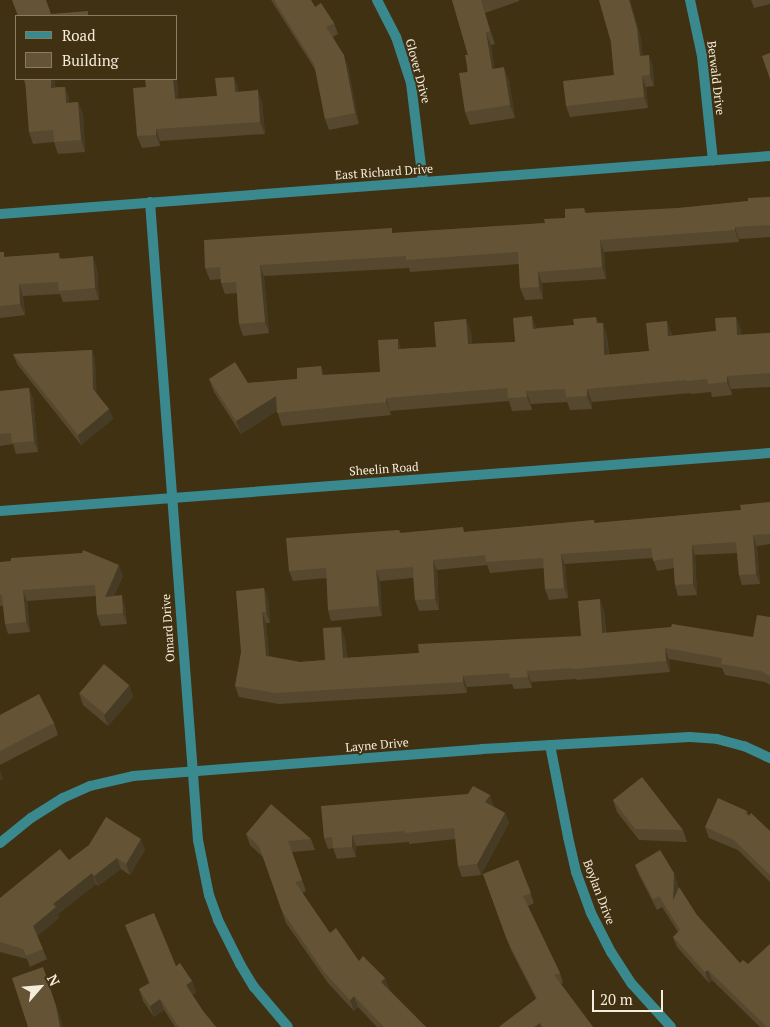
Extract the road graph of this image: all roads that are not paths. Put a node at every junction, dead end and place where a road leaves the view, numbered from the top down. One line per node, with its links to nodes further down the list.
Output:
1 (378, 0): 5 (street, Glover Drive)
2 (690, 0): 4 (street, Berwald Drive)
3 (770, 156): 4 (street, East Richard Drive)
4 (713, 160): 5 (street, East Richard Drive)
5 (423, 182): 6 (street, East Richard Drive)
6 (150, 202): 7 (street, East Richard Drive); 9 (street, Omard Drive)
7 (0, 214)
8 (770, 453): 9 (street, Sheelin Road)
9 (171, 498): 10 (street, Sheelin Road); 13 (street, Omard Drive)
10 (0, 511)
11 (550, 745): 12 (street, Layne Drive); 13 (street, Layne Drive); 16 (street, Boylan Drive)
12 (770, 758)
13 (192, 772): 14 (street, Layne Drive); 15 (street, Omard Drive)
14 (0, 843)
15 (288, 1027)
16 (671, 1027)

